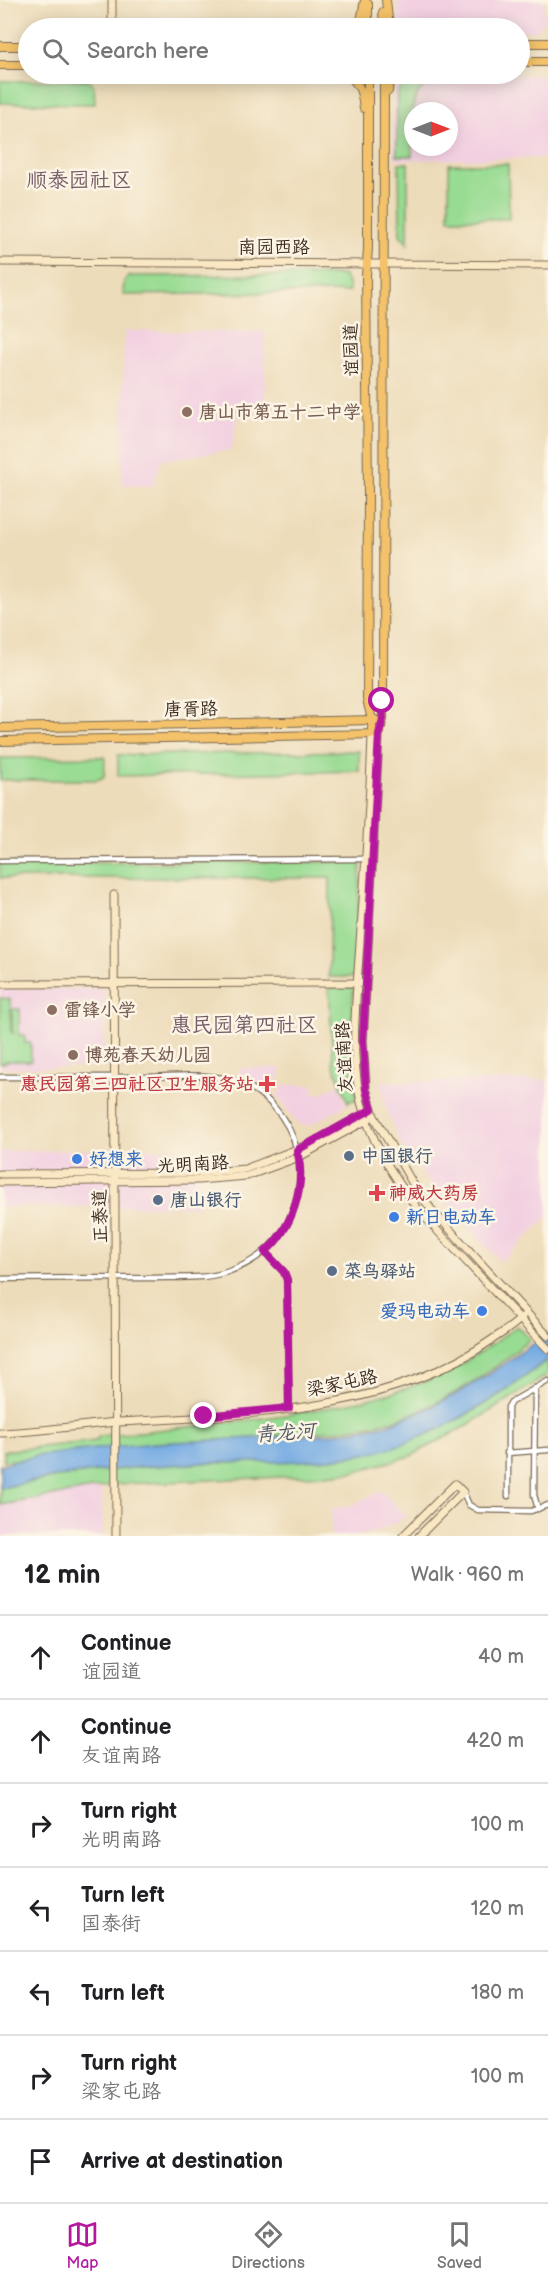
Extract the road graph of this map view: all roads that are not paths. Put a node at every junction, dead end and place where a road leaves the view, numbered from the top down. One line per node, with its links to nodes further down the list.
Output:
1 (112, 0): 4 (street)
2 (367, 0): 5 (main road); 6 (main road)
3 (384, 0): 7 (main road); 8 (main road)
4 (112, 18)
5 (363, 18)
6 (368, 18)
7 (384, 18)
8 (388, 18)
9 (548, 42): 10 (main road)
10 (530, 43)
11 (0, 46): 12 (main road)
12 (18, 46)
13 (530, 62): 14 (main road)
14 (548, 62)
15 (0, 65): 16 (main road)
16 (18, 65)
17 (358, 84): 21 (main road)
18 (368, 84): 21 (main road, 谊园道)
19 (384, 84): 22 (main road, 谊园道)
20 (389, 84): 22 (main road)
21 (368, 128): 24 (main road, 谊园道)
22 (384, 128): 25 (main road, 谊园道)
23 (0, 262): 24 (street, 南园西路)
24 (367, 263): 25 (street, 南园西路); 28 (main road, 谊园道)
25 (382, 264): 26 (street, 南园西路); 27 (main road, 谊园道)
26 (548, 264)
27 (383, 719): 28 (main road, 唐胥路); 30 (main road, 谊园道)
28 (372, 720): 29 (main road, 唐胥路); 30 (main road, 谊园道)
29 (0, 728)
30 (375, 734): 31 (main road, 唐胥路); 32 (street, 友谊南路)
31 (0, 741)
32 (370, 859): 33 (street); 35 (street, 友谊南路)
33 (0, 861)
34 (114, 895): 37 (street, 正泰道)
35 (362, 983): 37 (street); 40 (street, 友谊南路)
36 (0, 984): 37 (street)
37 (114, 984): 39 (street, 正泰道)
38 (0, 1077): 39 (street)
39 (114, 1077): 41 (street); 42 (street, 正泰道)
40 (369, 1115): 41 (street, 光明南路); 49 (street, 友谊南路); 50 (street, 友谊南路)
41 (298, 1154): 42 (street, 光明南路); 45 (street, 光明南路); 46 (street)
42 (114, 1173): 43 (street, 光明南路); 45 (street, 正泰道)
43 (0, 1174)
44 (0, 1182): 45 (street, 光明南路)
45 (114, 1182): 47 (street, 正泰道)
46 (265, 1252): 47 (street); 55 (street)
47 (115, 1278): 48 (street); 56 (street, 正泰道)
48 (0, 1279)
49 (526, 1313): 50 (street, 梁家屯路); 51 (street, 友谊南路)
50 (520, 1320): 52 (street, 友谊南路); 55 (street, 梁家屯路)
51 (548, 1336)
52 (548, 1349)
53 (548, 1381): 54 (street)
54 (535, 1388): 59 (street); 60 (street)
55 (289, 1408): 56 (street, 梁家屯路)
56 (116, 1422): 57 (street, 梁家屯路); 65 (street, 正泰道)
57 (0, 1433)
58 (548, 1450): 59 (street)
59 (534, 1451): 60 (street); 64 (street)
60 (507, 1453): 62 (street)
61 (463, 1492): 64 (street); 66 (street); 67 (street)
62 (507, 1496)
63 (548, 1505): 64 (street)
64 (538, 1509)
65 (116, 1536)
66 (403, 1536)
67 (419, 1536)

